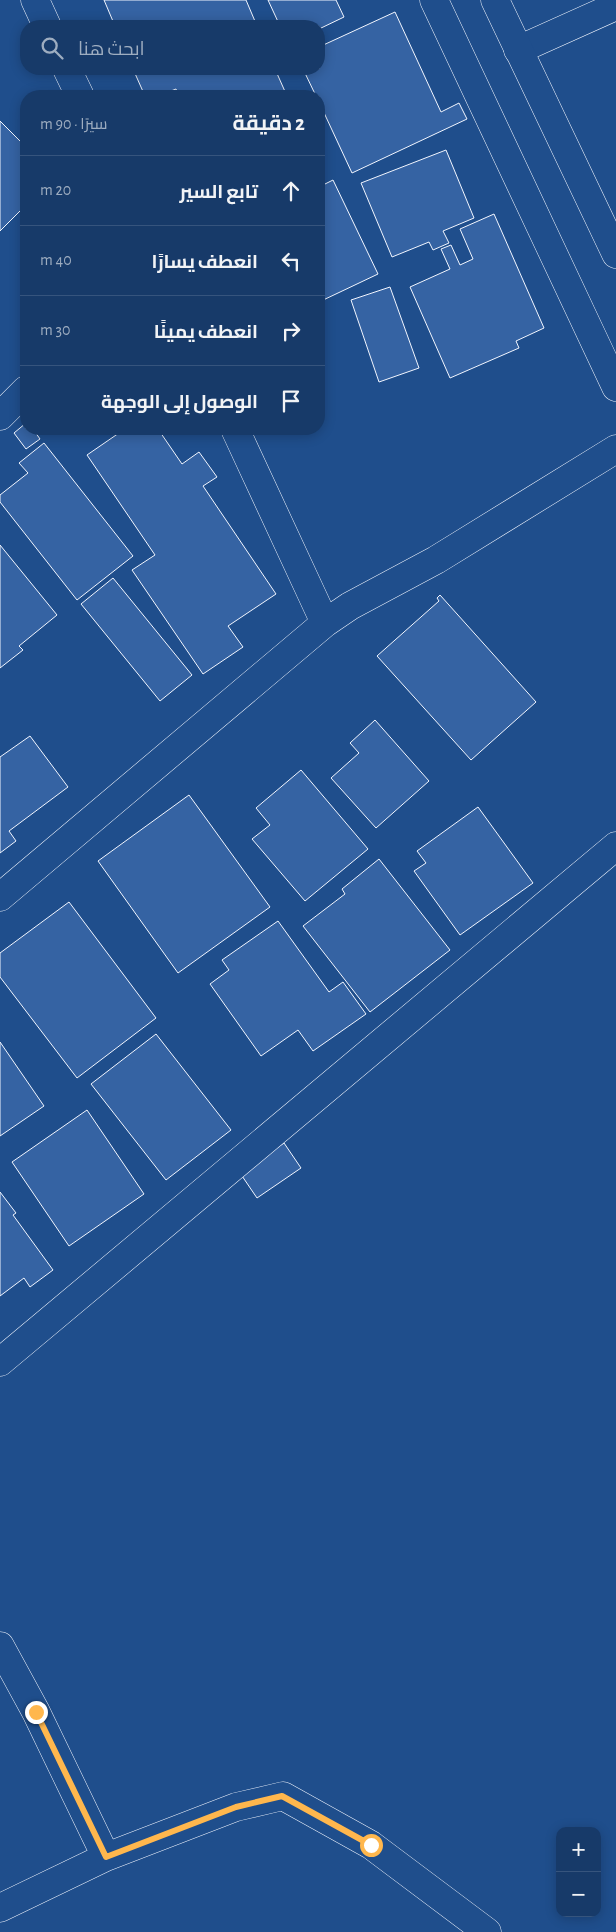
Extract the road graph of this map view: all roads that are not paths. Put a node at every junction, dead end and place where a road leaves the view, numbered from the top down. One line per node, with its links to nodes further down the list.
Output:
1 (35, 0): 5 (street)
2 (434, 0): 10 (street)
3 (496, 0): 6 (street)
4 (616, 6): 6 (street)
5 (44, 20)
6 (518, 50): 9 (street)
7 (70, 75): 8 (street)
8 (77, 90)
9 (616, 254)
10 (616, 387)
11 (20, 396): 12 (street)
12 (0, 416)
13 (238, 435): 15 (street)
14 (616, 449): 15 (street)
15 (325, 623): 17 (street)
16 (616, 846): 18 (street)
17 (0, 897)
18 (0, 1362)
19 (0, 1646): 20 (street)
20 (106, 1857): 21 (street); 22 (street)
21 (0, 1908)
22 (487, 1932)

